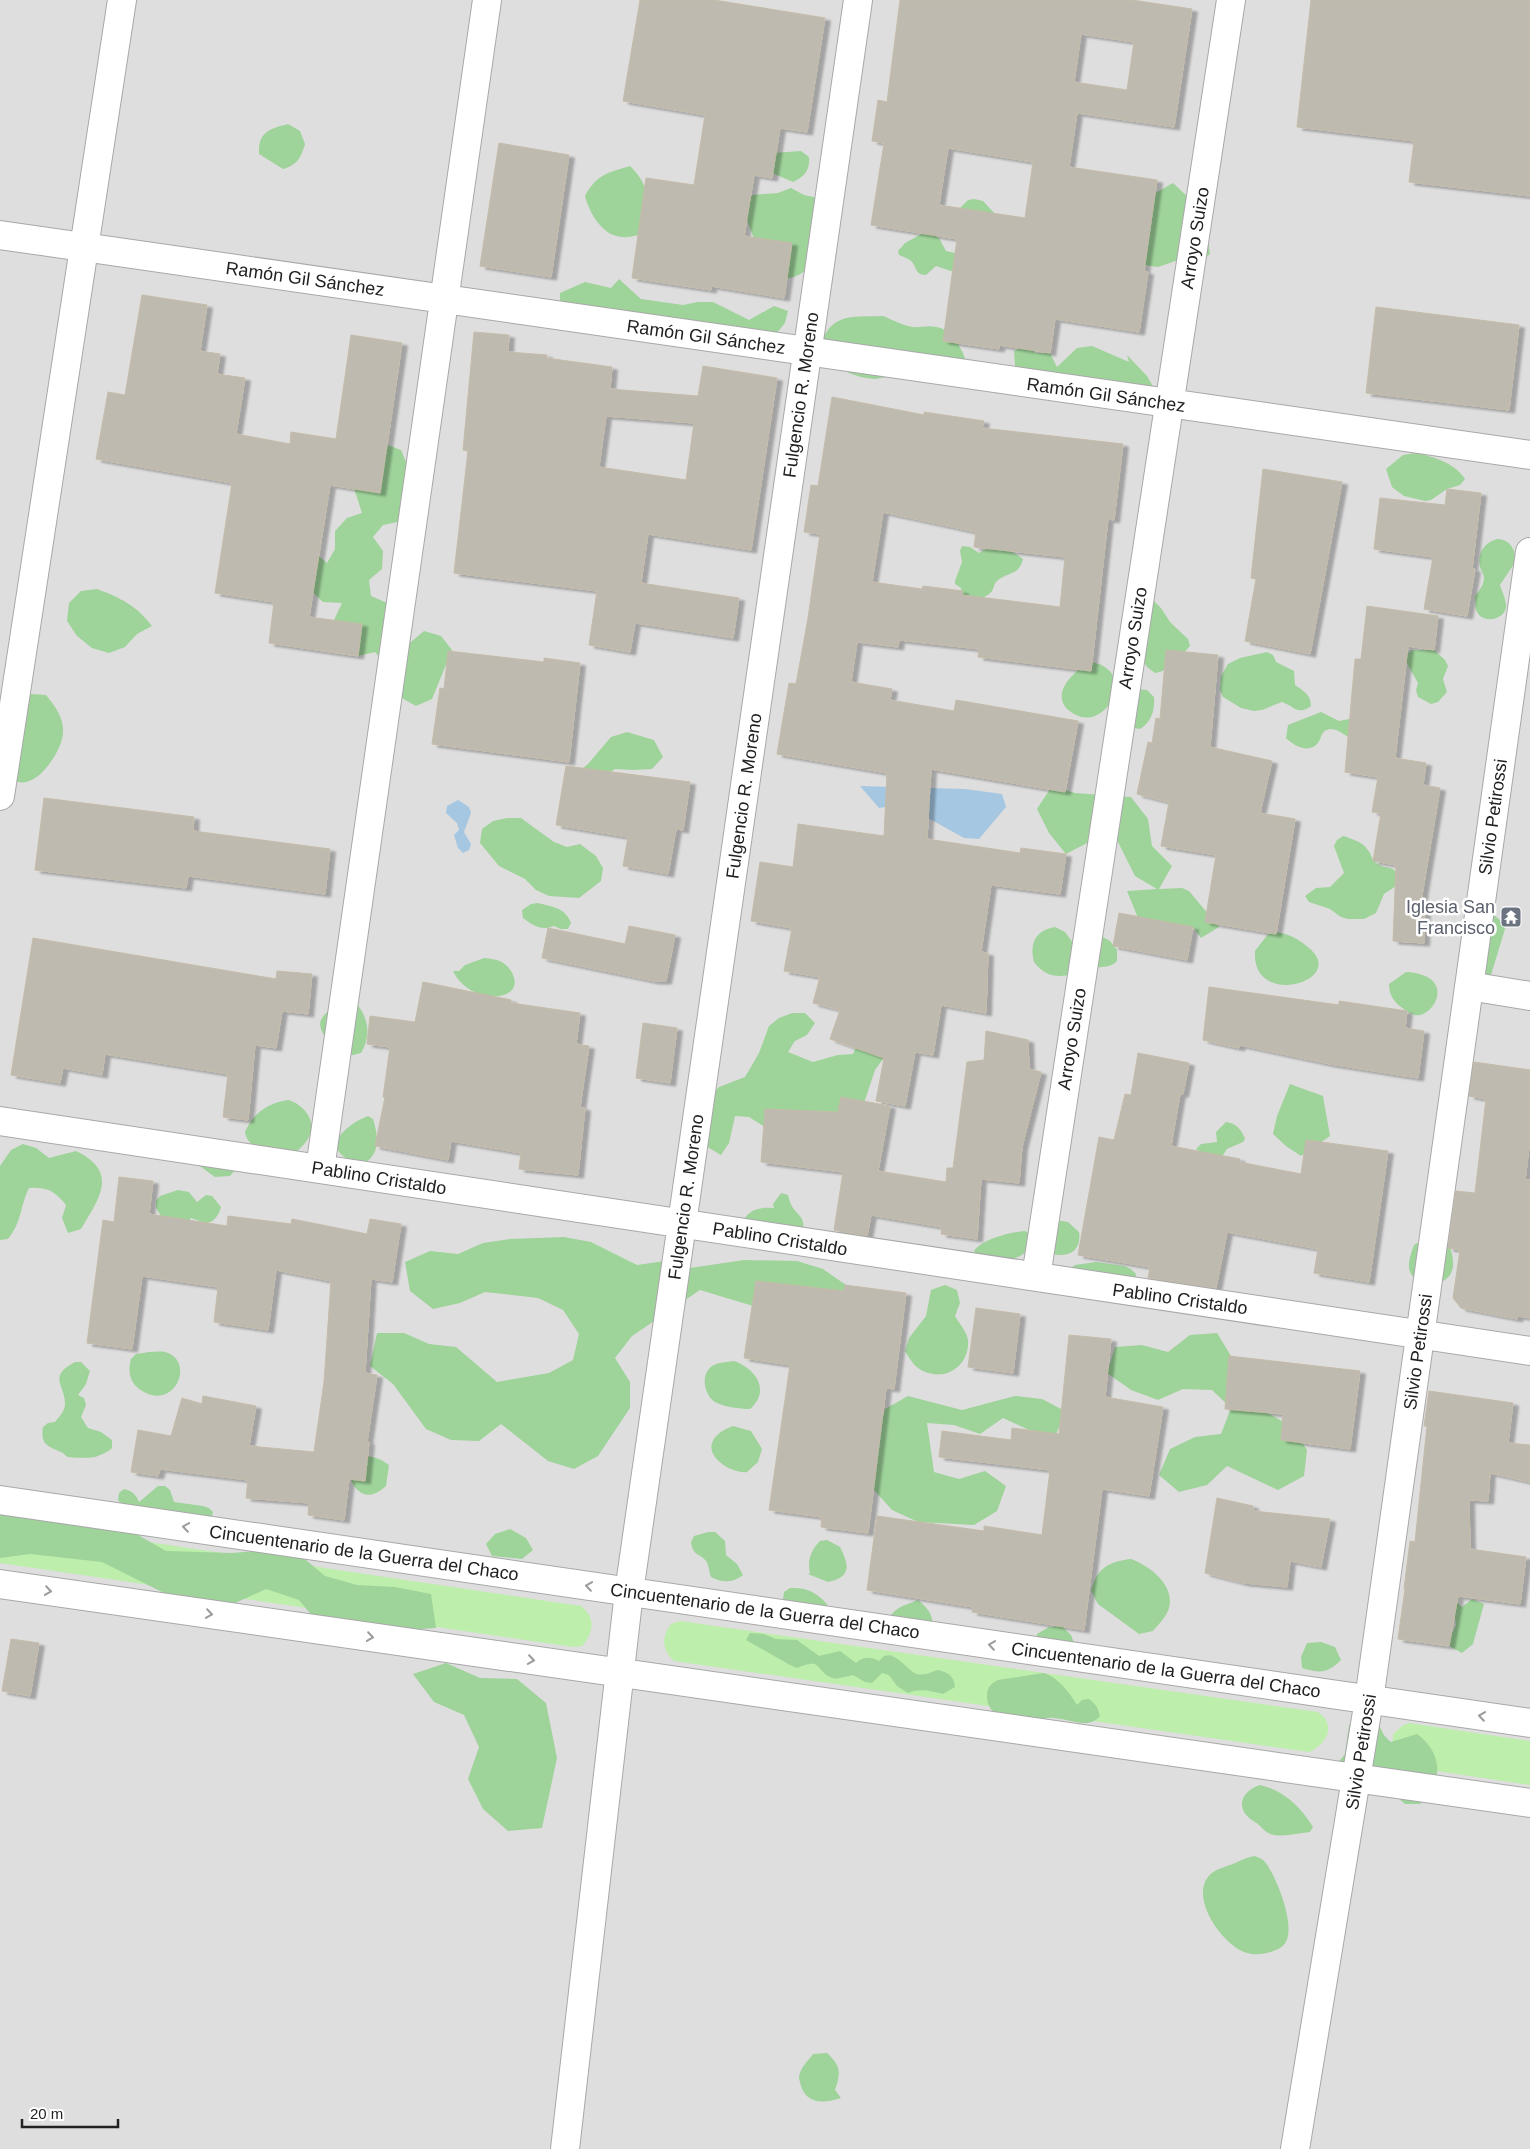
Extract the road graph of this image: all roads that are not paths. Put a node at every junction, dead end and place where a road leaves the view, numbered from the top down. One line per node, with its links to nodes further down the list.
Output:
1 (122, 0): 6 (street)
2 (487, 0): 7 (street)
3 (858, 0): 8 (street, Fulgencio R. Moreno)
4 (1231, 0): 9 (street, Arroyo Suizo)
5 (0, 235): 6 (street, Ramón Gil Sánchez)
6 (84, 247): 7 (street, Ramón Gil Sánchez); 12 (street)
7 (444, 300): 8 (street, Ramón Gil Sánchez); 16 (street)
8 (808, 351): 9 (street, Ramón Gil Sánchez); 17 (street, Fulgencio R. Moreno)
9 (1169, 404): 10 (street, Ramón Gil Sánchez); 18 (street, Arroyo Suizo)
10 (1530, 455)
11 (1530, 552): 13 (street, Silvio Petirossi)
12 (0, 796)
13 (1469, 986): 14 (street); 19 (street, Silvio Petirossi)
14 (1530, 996)
15 (0, 1121): 16 (street, Pablino Cristaldo)
16 (320, 1170): 17 (street, Pablino Cristaldo)
17 (682, 1224): 18 (street, Pablino Cristaldo); 23 (street, Fulgencio R. Moreno)
18 (1036, 1277): 19 (street, Pablino Cristaldo)
19 (1420, 1334): 20 (street, Pablino Cristaldo); 25 (street, Silvio Petirossi)
20 (1530, 1351)
21 (0, 1500): 23 (street, Cincuentenario de la Guerra del Chaco, one-way to 21)
22 (0, 1584): 24 (street, one-way to 24)
23 (629, 1592): 24 (street, Fulgencio R. Moreno); 25 (street, Cincuentenario de la Guerra del Chaco, one-way to 23)
24 (620, 1673): 27 (street); 29 (street, Fulgencio R. Moreno)
25 (1369, 1700): 26 (street, Cincuentenario de la Guerra del Chaco, one-way to 25); 27 (street, Silvio Petirossi)
26 (1530, 1724)
27 (1357, 1778): 28 (street); 30 (street, Silvio Petirossi)
28 (1530, 1803)
29 (565, 2149)
30 (1295, 2149)

